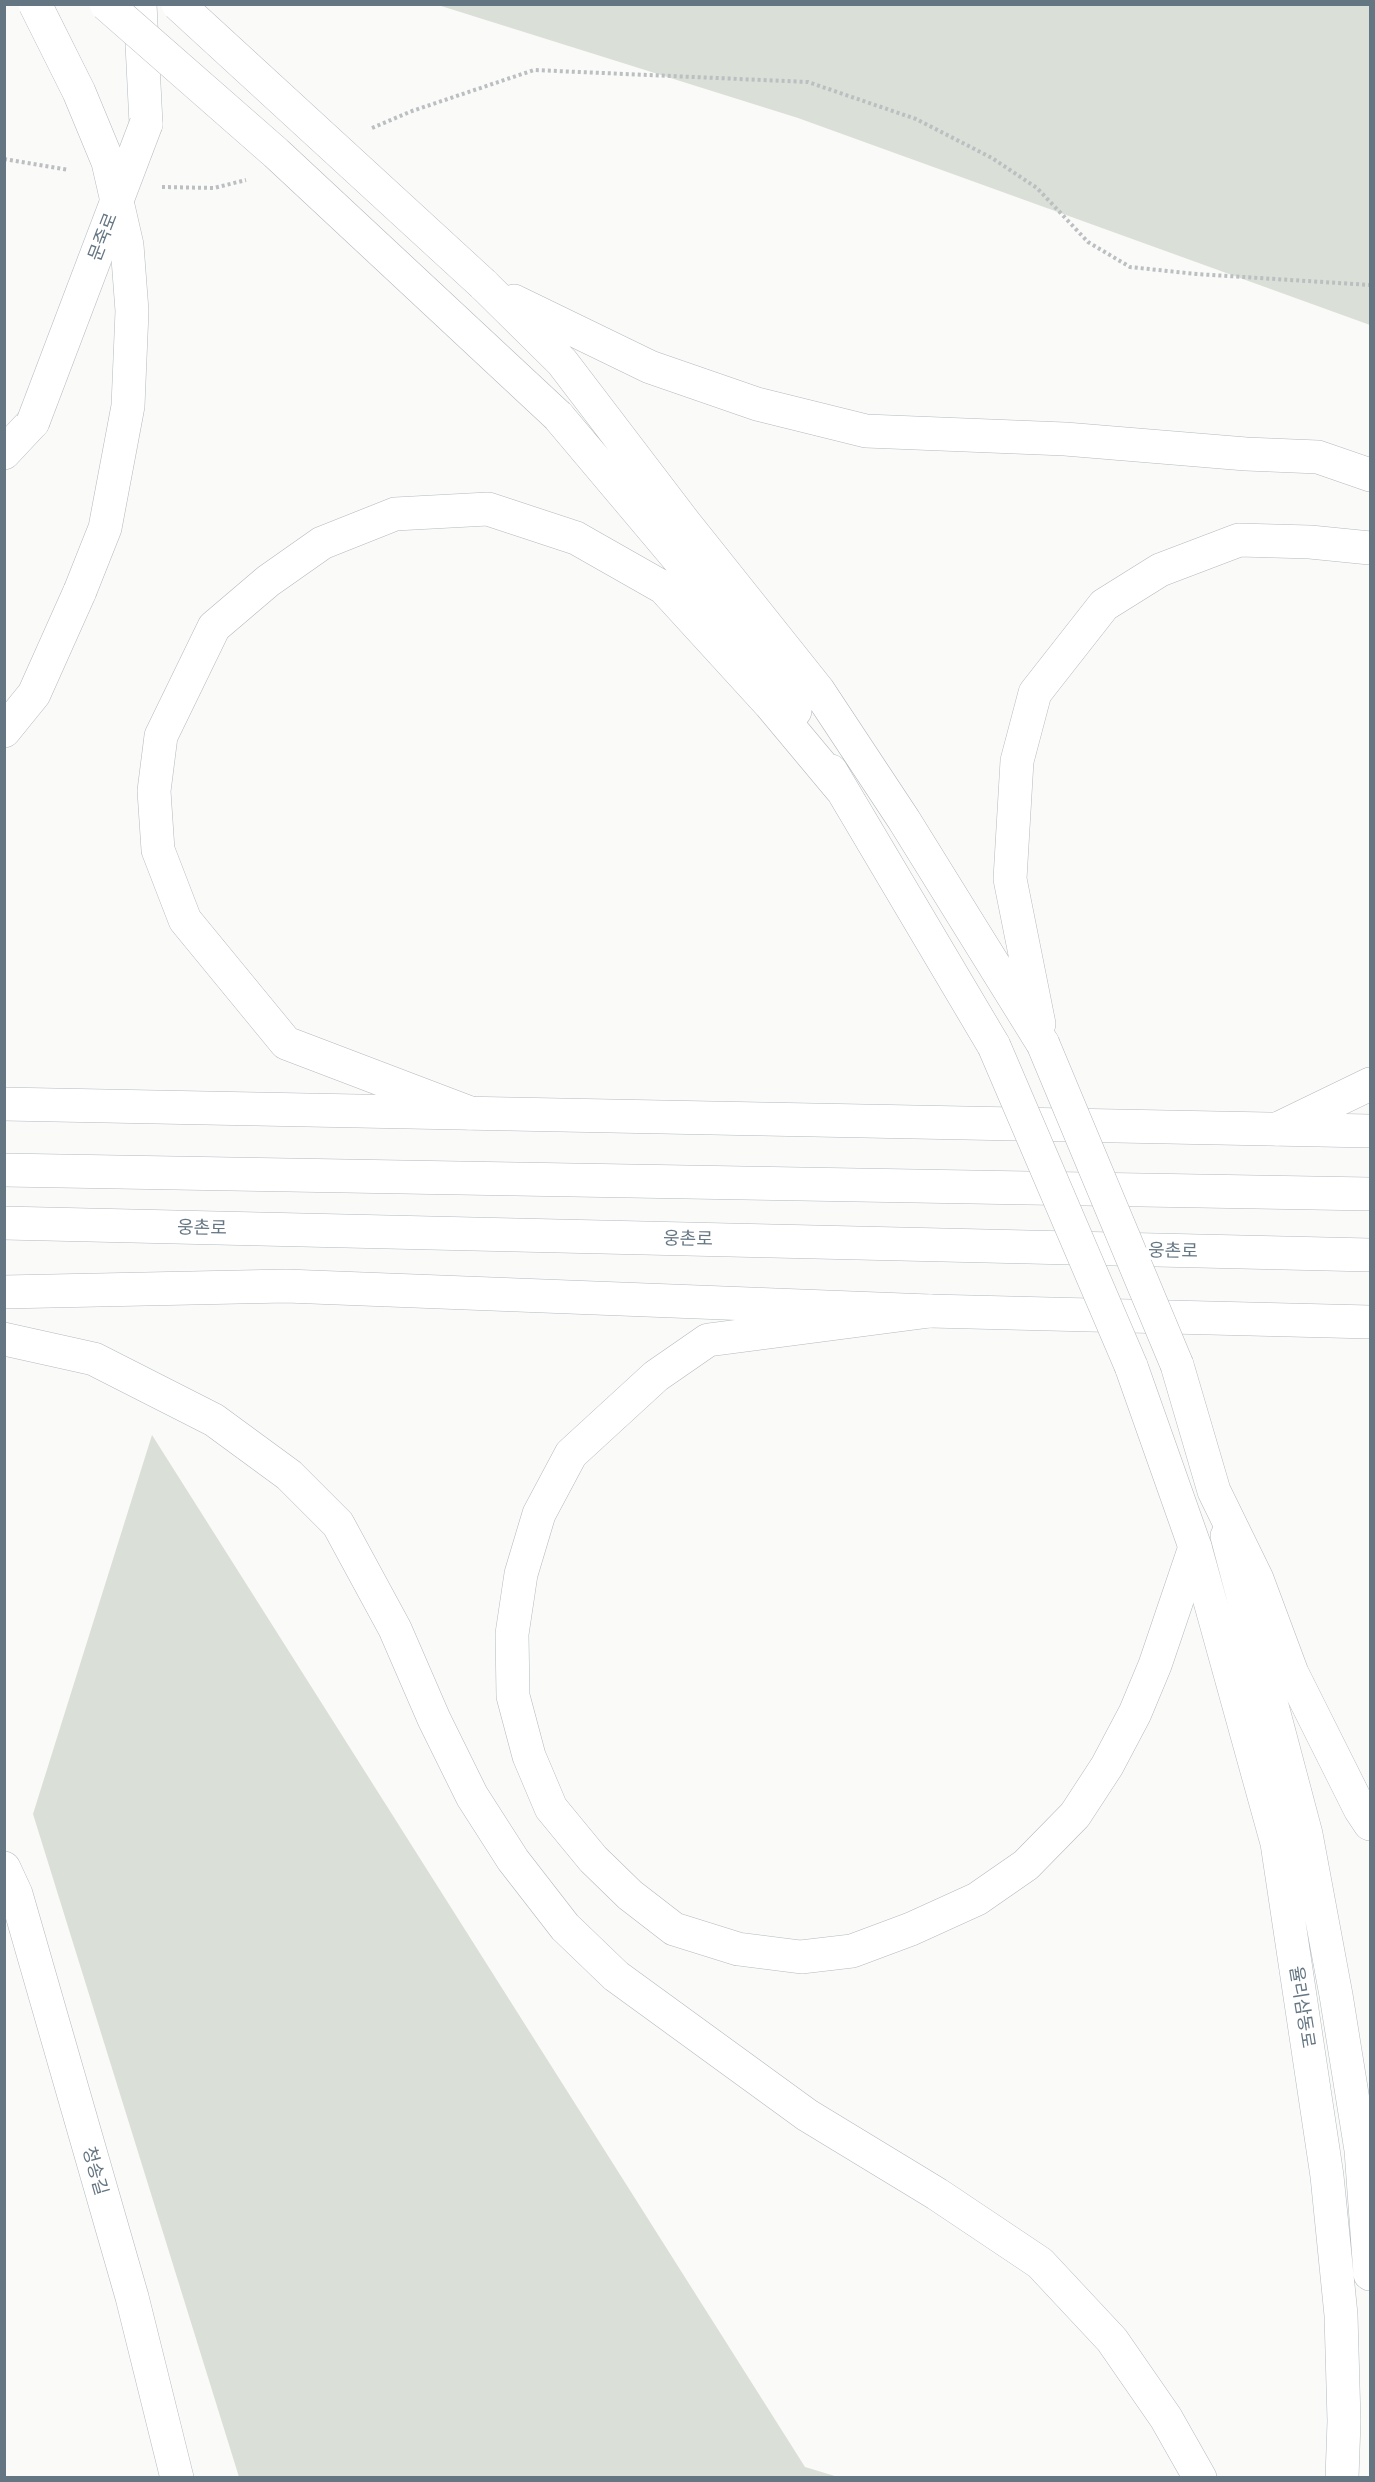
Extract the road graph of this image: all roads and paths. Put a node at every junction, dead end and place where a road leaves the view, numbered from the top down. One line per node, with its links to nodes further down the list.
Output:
1 (35, 4): 15 (main road, bridge)
2 (106, 4): 16 (main road, bridge)
3 (140, 4): 12 (main road, 문죽로, bridge)
4 (178, 4): 10 (main road, bridge)
5 (368, 130): 11 (path)
6 (4, 159): 7 (path)
7 (74, 171)
8 (257, 176): 9 (path)
9 (156, 186)
10 (483, 284): 13 (main road); 17 (main road)
11 (1371, 285)
12 (4, 453)
13 (1371, 475)
14 (1371, 548): 17 (main road)
15 (4, 731)
16 (842, 789): 20 (main road); 32 (main road, 율리삼동로, bridge)
17 (1043, 1044): 31 (main road, bridge)
18 (1371, 1084): 21 (main road)
19 (4, 1104): 20 (main road)
20 (470, 1113): 21 (main road)
21 (1277, 1129): 22 (main road)
22 (1371, 1131)
23 (4, 1170): 24 (main road)
24 (1371, 1194)
25 (4, 1223): 26 (main road, 웅촌로)
26 (1371, 1256)
27 (4, 1292): 28 (main road)
28 (930, 1311): 29 (main road); 32 (main road)
29 (1371, 1323)
30 (4, 1339): 37 (main road)
31 (1214, 1491): 33 (main road); 35 (main road, 율리삼동로)
32 (1195, 1547): 38 (main road, 율리삼동로)
33 (1371, 1824)
34 (4, 1868): 36 (main road, 청송길)
35 (1371, 2274)
36 (177, 2478)
37 (1200, 2478)
38 (1342, 2478)

